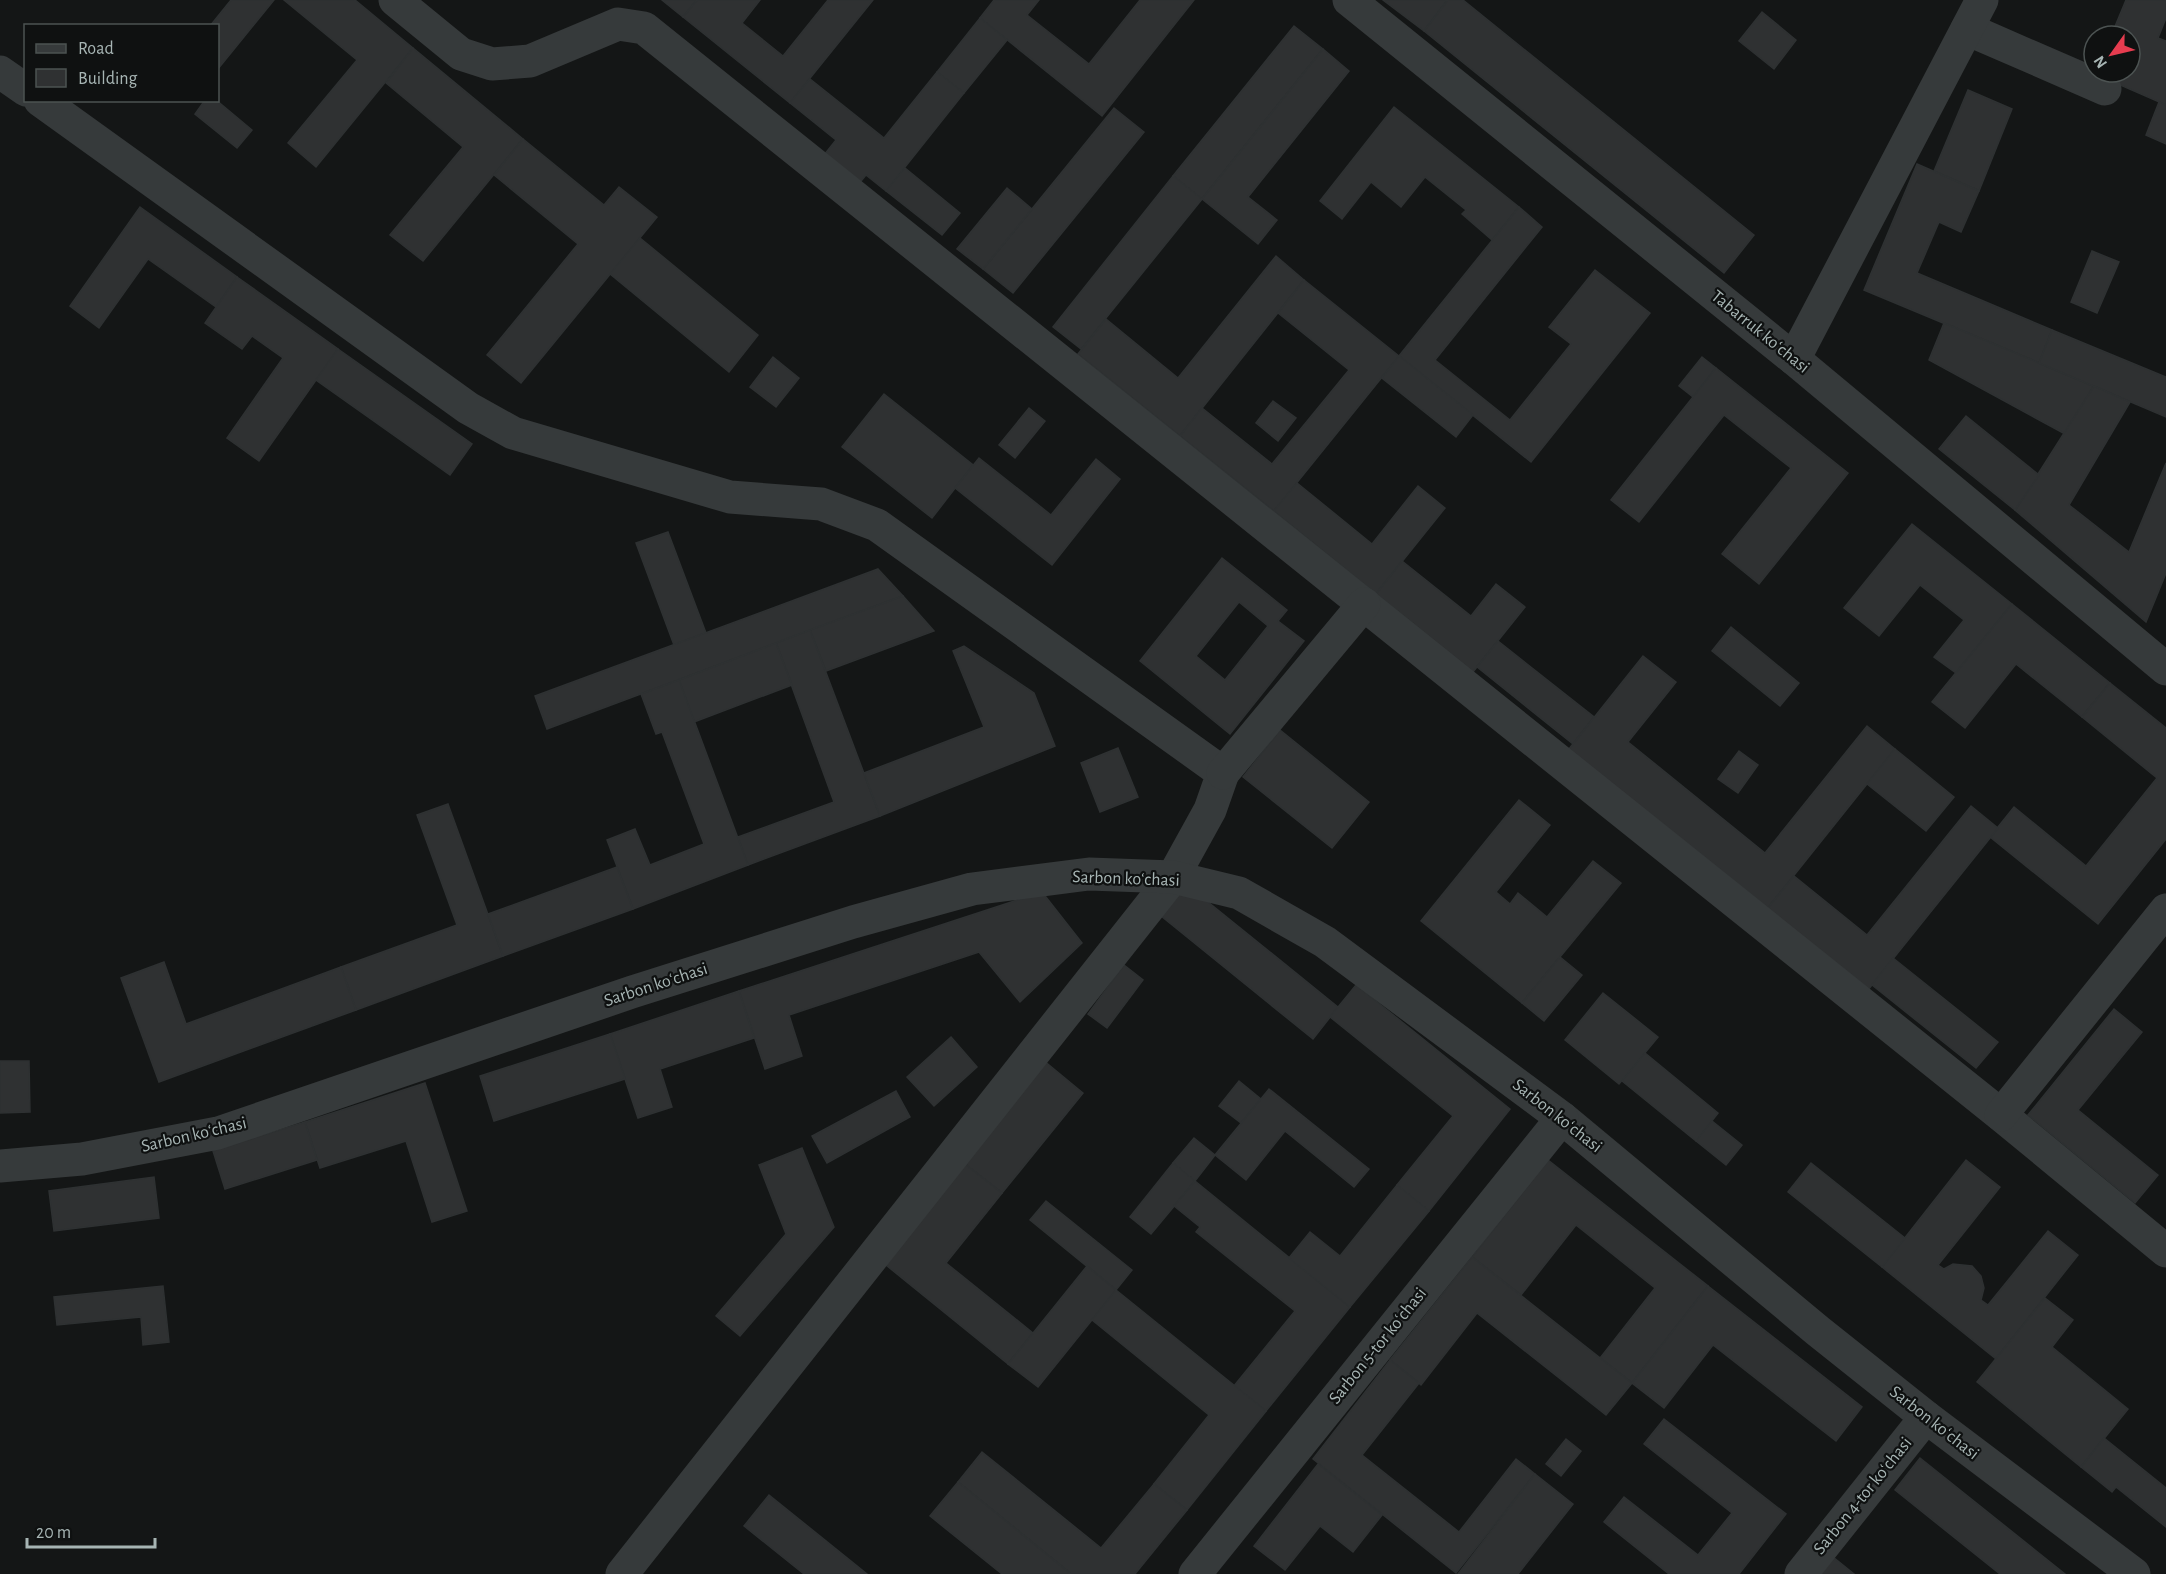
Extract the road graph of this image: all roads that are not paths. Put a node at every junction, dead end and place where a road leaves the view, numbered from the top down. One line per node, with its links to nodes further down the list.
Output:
1 (395, 0): 10 (street)
2 (1349, 0): 9 (street, Tabarruk koʻchasi)
3 (1982, 0): 4 (street)
4 (1967, 29): 7 (street); 9 (street)
5 (0, 72): 6 (street)
6 (24, 89)
7 (2105, 89)
8 (43, 102): 12 (street)
9 (1794, 359): 11 (street, Tabarruk koʻchasi)
10 (1364, 604): 12 (street); 15 (street)
11 (2166, 668)
12 (1223, 773): 13 (street)
13 (1173, 877): 16 (street, Sarbon koʻchasi); 17 (street, Sarbon koʻchasi); 20 (street)
14 (2166, 910): 15 (street)
15 (2001, 1115): 18 (street)
16 (1562, 1118): 19 (street, Sarbon koʻchasi); 21 (street, Sarbon 5-tor koʻchasi)
17 (0, 1166)
18 (2166, 1251)
19 (1926, 1417): 22 (street, Sarbon 4-tor koʻchasi); 23 (street, Sarbon koʻchasi)
20 (622, 1574)
21 (1195, 1574)
22 (1801, 1574)
23 (2134, 1574)

